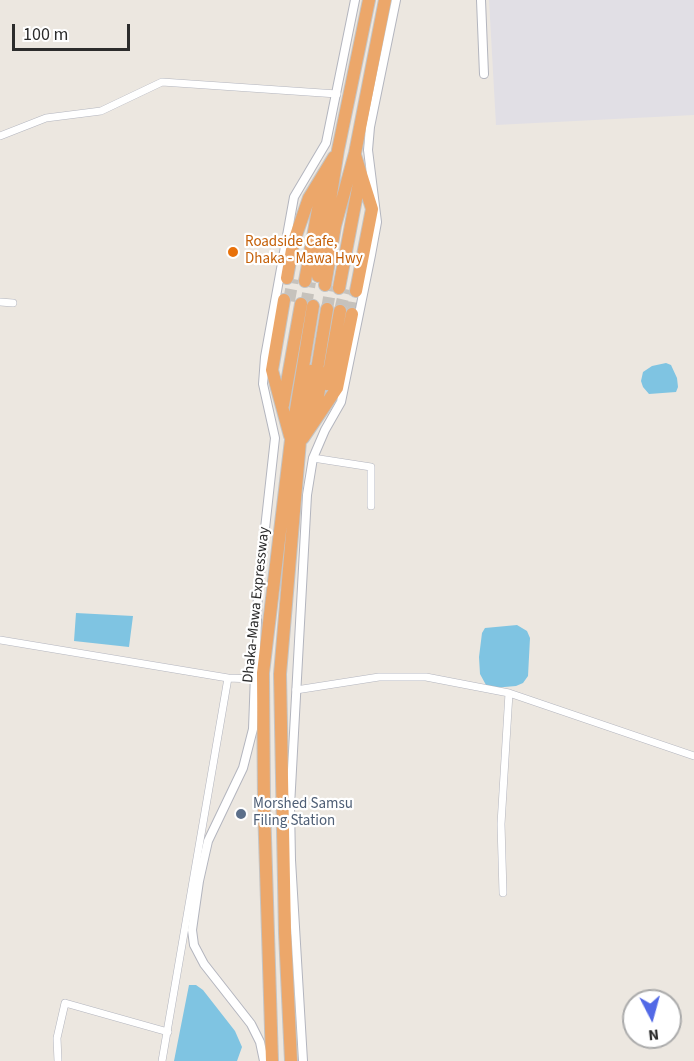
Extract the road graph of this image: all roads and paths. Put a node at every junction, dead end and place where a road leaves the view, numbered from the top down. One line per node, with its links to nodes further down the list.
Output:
1 (356, 0): 7 (street)
2 (369, 0): 9 (highway)
3 (385, 0): 10 (highway)
4 (396, 0): 19 (street)
5 (481, 0): 6 (street)
6 (484, 74)
7 (337, 94): 8 (street); 23 (street)
8 (0, 136)
9 (338, 150): 11 (highway); 12 (highway)
10 (359, 169): 12 (highway); 12 (highway); 12 (highway)
11 (324, 174): 12 (highway); 12 (highway); 12 (highway)
12 (322, 285)
13 (0, 302): 14 (street)
14 (14, 303)
15 (318, 307): 16 (highway, Dhaka-Mawa Expressway); 16 (highway, Dhaka-Mawa Expressway); 17 (highway, Dhaka-Mawa Expressway); 18 (highway, Dhaka-Mawa Expressway); 18 (highway, Dhaka-Mawa Expressway); 18 (highway, Dhaka-Mawa Expressway)
16 (283, 409): 17 (highway, Dhaka-Mawa Expressway)
17 (286, 422): 18 (highway, Dhaka-Mawa Expressway)
18 (303, 434): 32 (highway, Dhaka-Mawa Expressway); 33 (highway, Dhaka-Mawa Expressway)
19 (314, 458): 20 (street); 24 (street)
20 (371, 506)
21 (0, 640): 22 (street)
22 (228, 678): 23 (street); 28 (street)
23 (254, 680): 31 (street)
24 (296, 690): 25 (street); 34 (street)
25 (509, 693): 26 (street); 27 (street)
26 (694, 756)
27 (503, 893)
28 (168, 1032): 29 (street); 30 (street)
29 (58, 1061)
30 (162, 1061)
31 (264, 1061)
32 (272, 1061)
33 (291, 1061)
34 (303, 1061)

